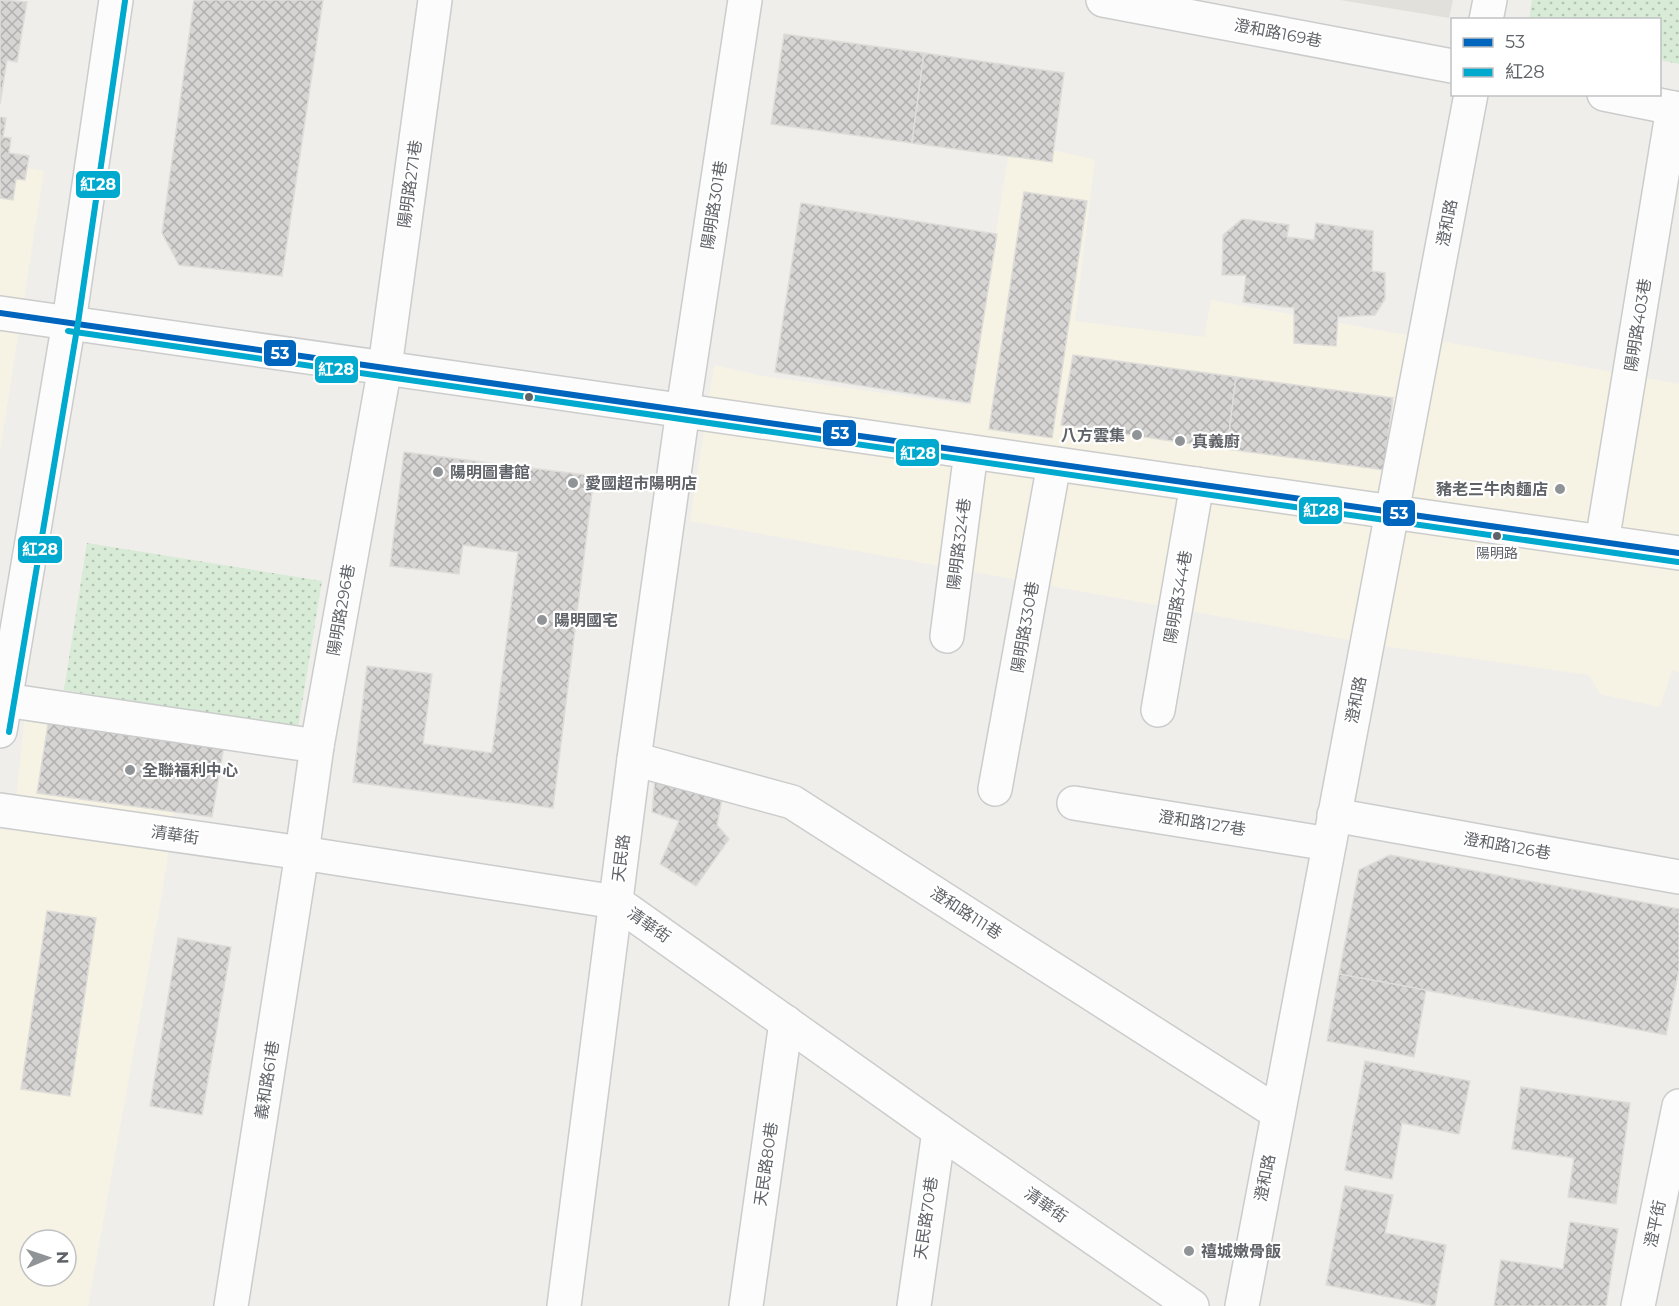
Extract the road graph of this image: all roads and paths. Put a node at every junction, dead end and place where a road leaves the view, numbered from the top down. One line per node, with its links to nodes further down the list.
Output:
1 (116, 0): 12 (street)
2 (435, 0): 13 (street, 陽明路271巷)
3 (745, 0): 14 (street, 陽明路301巷)
4 (1103, 0): 7 (street, 澄和路169巷)
5 (1490, 0): 6 (street)
6 (1486, 18)
7 (1451, 66)
8 (1471, 96): 18 (street, 澄和路)
9 (1614, 96): 10 (street)
10 (1676, 108): 19 (street, 陽明路403巷)
11 (0, 312): 12 (street)
12 (69, 322): 13 (street); 22 (street)
13 (385, 367): 14 (street); 25 (street, 陽明路296巷)
14 (683, 411): 15 (street); 26 (street, 天民路)
15 (971, 452): 16 (street); 21 (street, 陽明路324巷)
16 (1054, 464): 17 (street); 27 (street, 陽明路330巷)
17 (1197, 484): 18 (street); 23 (street, 陽明路344巷)
18 (1391, 512): 19 (street); 30 (street, 澄和路)
19 (1602, 542): 20 (street)
20 (1679, 553)
21 (947, 636)
22 (6, 653): 24 (street)
23 (1158, 710)
24 (3, 716): 25 (street)
25 (316, 746): 31 (street, 陽明路296巷)
26 (634, 759): 33 (street, 天民路); 36 (street, 澄和路111巷)
27 (995, 789)
28 (1074, 803): 30 (street, 澄和路127巷)
29 (0, 810): 31 (street, 清華街)
30 (1332, 830): 32 (street, 澄和路126巷); 36 (street, 澄和路)
31 (302, 853): 33 (street, 清華街); 38 (street, 義和路61巷)
32 (1679, 877)
33 (616, 902): 34 (street, 清華街); 39 (street, 天民路)
34 (786, 1022): 37 (street, 清華街); 40 (street, 天民路80巷)
35 (1679, 1106): 44 (street, 澄平街)
36 (1278, 1113): 43 (street, 澄和路)
37 (939, 1131): 41 (street, 天民路70巷); 42 (street, 清華街)
38 (231, 1306)
39 (564, 1306)
40 (746, 1306)
41 (914, 1306)
42 (1192, 1306)
43 (1242, 1306)
44 (1638, 1306)

